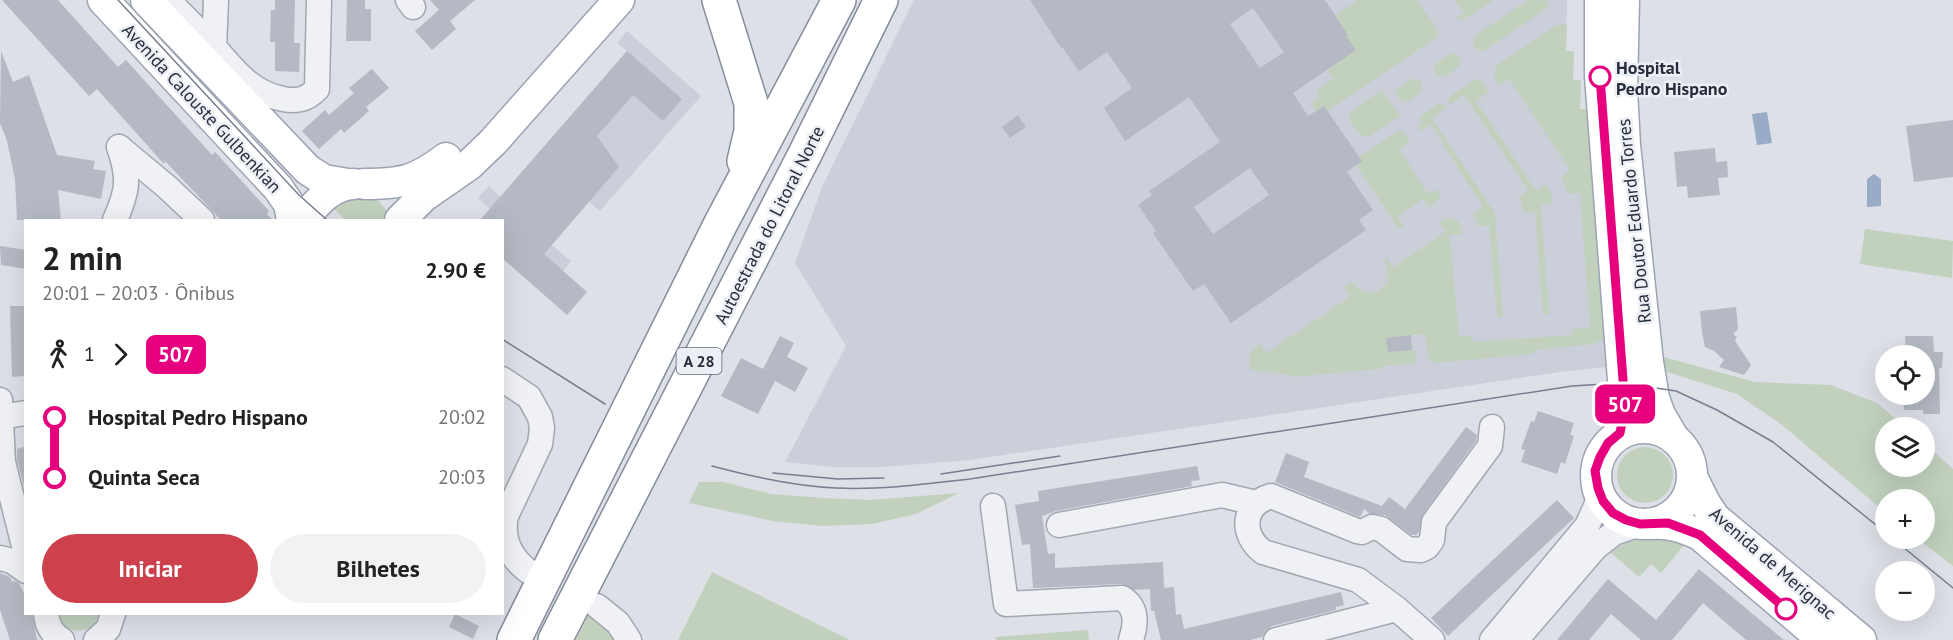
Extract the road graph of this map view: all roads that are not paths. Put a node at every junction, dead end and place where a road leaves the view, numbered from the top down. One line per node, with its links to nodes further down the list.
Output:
1 (103, 0): 17 (main road, Avenida Calouste Gulbenkian)
2 (146, 0): 14 (main road, Avenida Calouste Gulbenkian)
3 (168, 0): 13 (street)
4 (216, 0): 13 (street)
5 (319, 0): 13 (street)
6 (593, 0): 14 (main road, Avenida Calouste Gulbenkian)
7 (619, 0): 20 (main road)
8 (719, 0): 21 (highway)
9 (839, 0): 21 (highway, A 28)
10 (880, 0): 46 (highway, Autoestrada do Litoral Norte / A 28)
11 (1600, 0): 25 (main road, Rua Doutor Eduardo Torres)
12 (1623, 0): 26 (main road, Rua Doutor Eduardo Torres)
13 (214, 47)
14 (356, 184): 18 (main road); 19 (main road)
15 (114, 219): 16 (street)
16 (201, 219)
17 (292, 219)
18 (303, 219)
19 (398, 219)
20 (399, 219)
21 (720, 225): 45 (highway, A 28)
22 (504, 380): 34 (street)
23 (14, 408): 35 (street)
24 (1492, 427): 29 (street)
25 (1620, 433): 26 (main road); 28 (main road)
26 (1673, 437): 27 (main road)
27 (1692, 479): 31 (main road); 54 (main road, Avenida de Merignac)
28 (1598, 488): 31 (main road); 51 (street)
29 (1256, 503): 32 (street); 40 (street)
30 (993, 506): 48 (street)
31 (1646, 524): 52 (street); 53 (main road, Avenida de Merignac)
32 (1059, 525)
33 (504, 526): 38 (street)
34 (504, 526)
35 (24, 546)
36 (0, 558): 37 (street)
37 (24, 570)
38 (528, 571)
39 (597, 606): 47 (street)
40 (1397, 609): 49 (street); 50 (street)
41 (46, 624): 43 (street)
42 (113, 624): 44 (street)
43 (62, 640)
44 (96, 640)
45 (514, 640)
46 (555, 640)
47 (629, 640)
48 (1131, 640)
49 (1276, 640)
50 (1432, 640)
51 (1492, 640)
52 (1516, 640)
53 (1823, 640)
54 (1861, 640)

